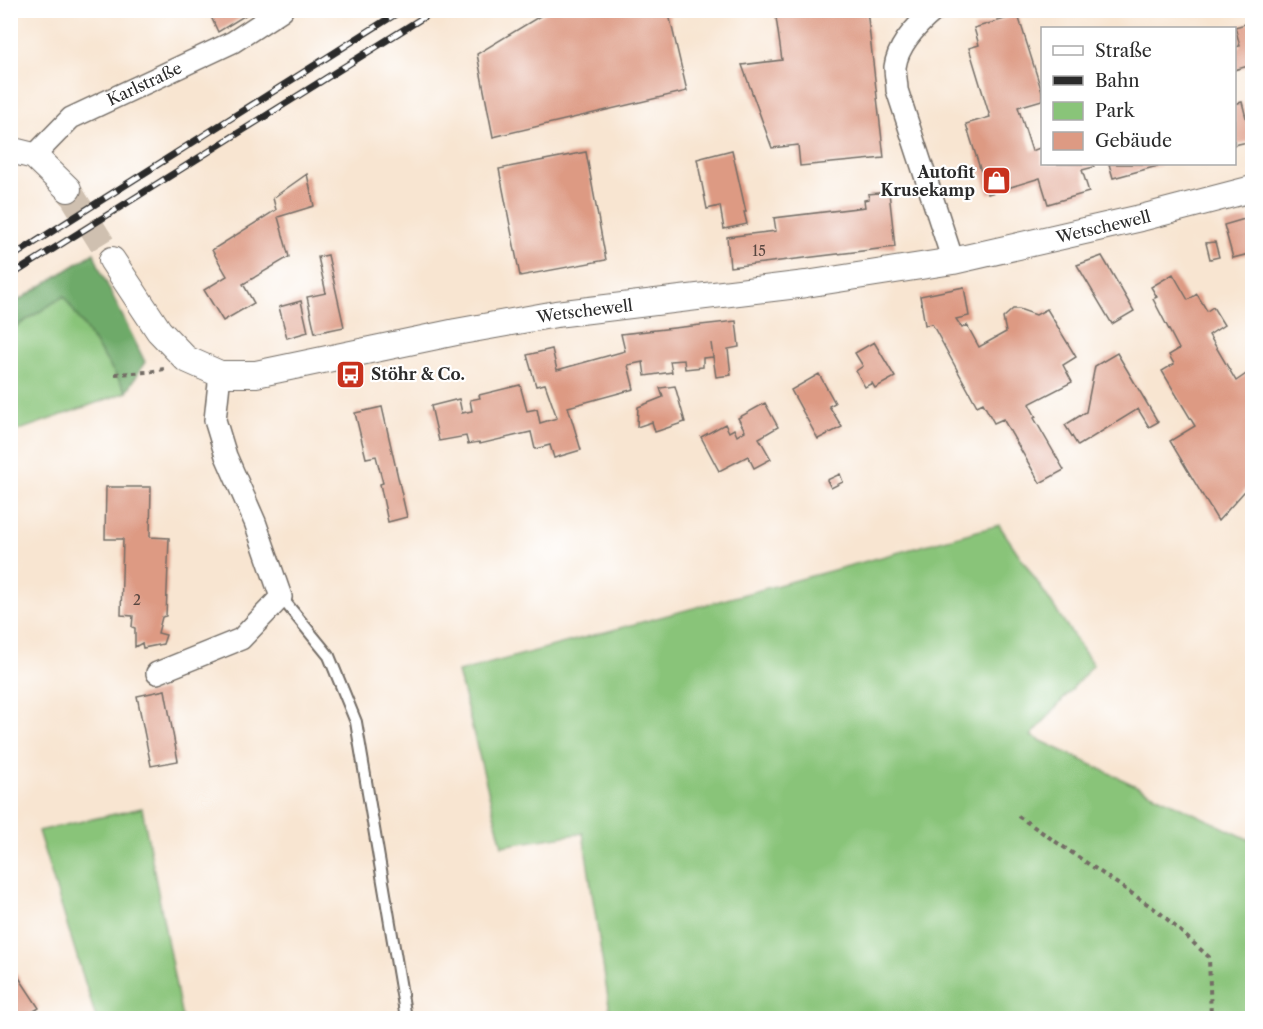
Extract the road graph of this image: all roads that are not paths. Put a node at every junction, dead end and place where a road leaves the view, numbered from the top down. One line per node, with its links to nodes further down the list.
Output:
1 (282, 10): 3 (street, Karlstraße)
2 (935, 10): 7 (street)
3 (22, 153): 4 (street)
4 (68, 189)
5 (1252, 189): 7 (street, Wetschewell)
6 (112, 260): 8 (street, Wetschewell)
7 (953, 261): 8 (street, Wetschewell)
8 (220, 374): 9 (street)
9 (281, 597): 10 (street); 11 (lane)
10 (158, 673)
11 (406, 1018)

